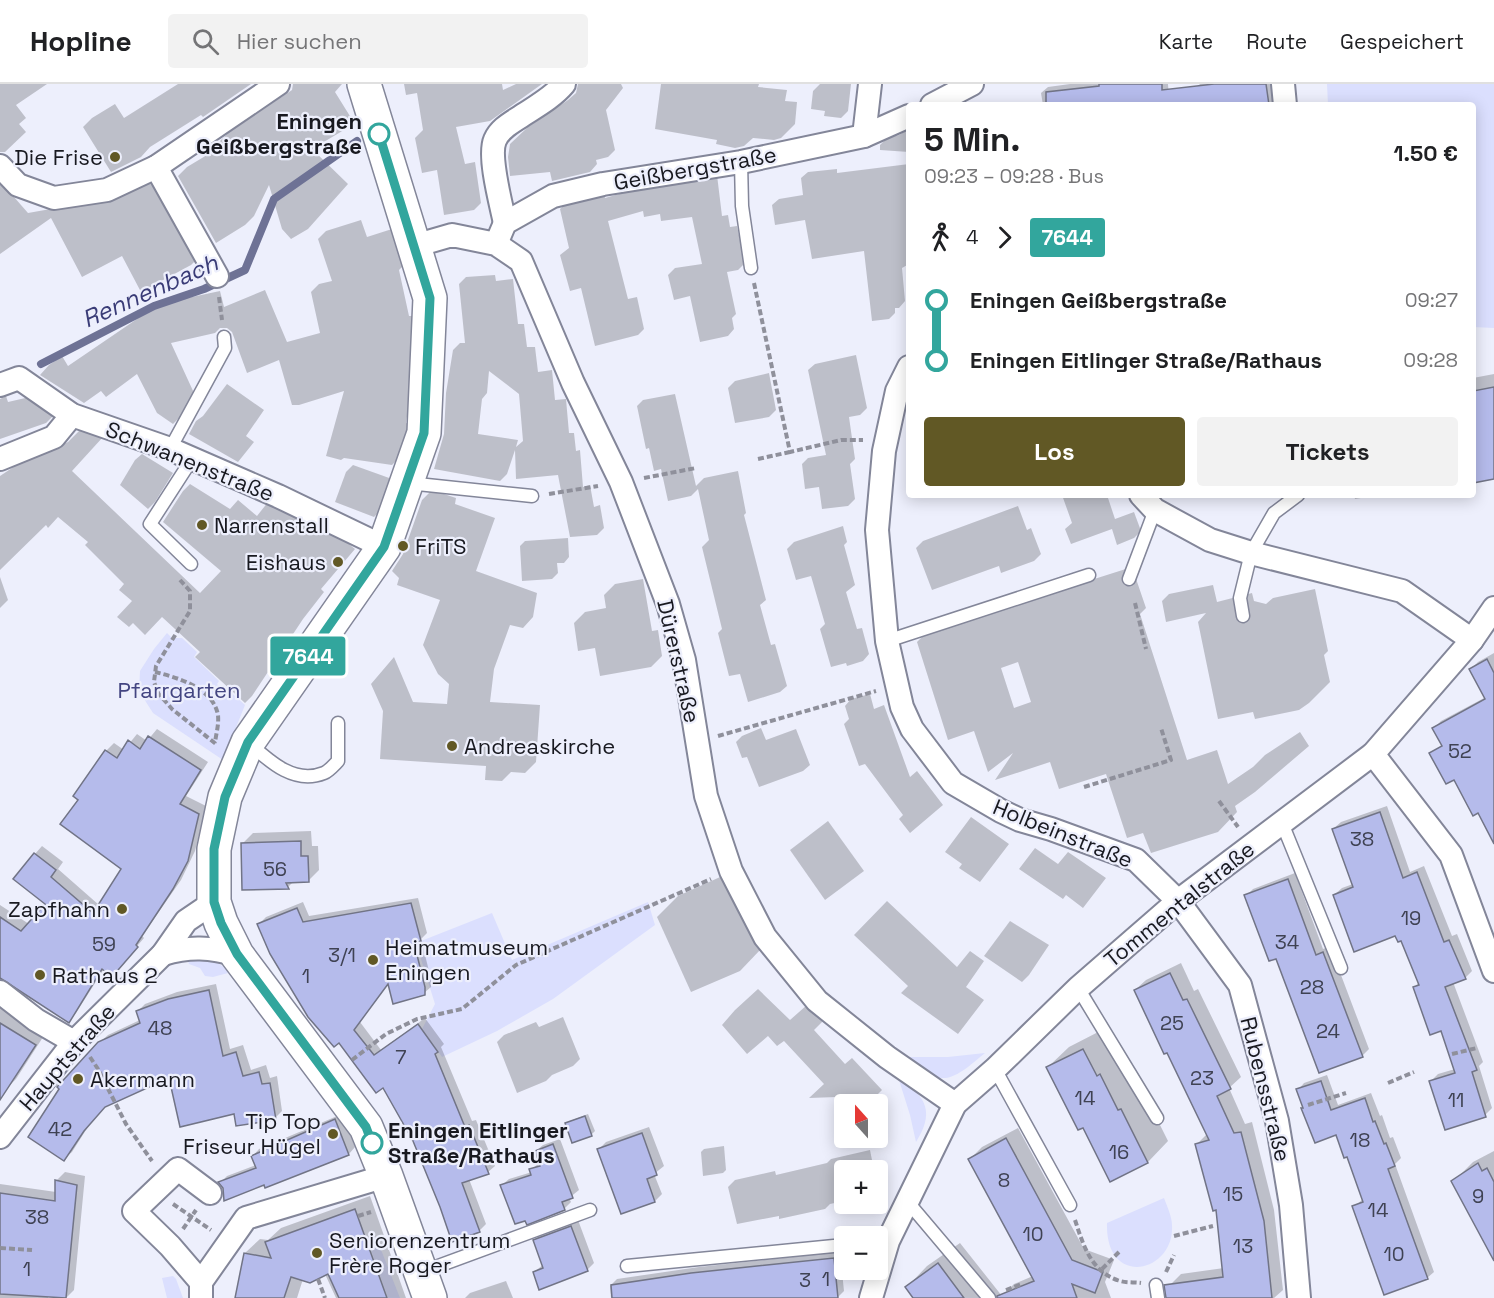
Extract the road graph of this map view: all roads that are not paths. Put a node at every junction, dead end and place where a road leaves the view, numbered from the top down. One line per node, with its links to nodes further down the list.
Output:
1 (278, 84): 13 (street)
2 (364, 84): 16 (main road)
3 (564, 84): 14 (street)
4 (870, 84): 10 (street)
5 (972, 84): 7 (street)
6 (1283, 84): 8 (street)
7 (938, 102)
8 (1285, 102)
9 (906, 117): 10 (street, Geißbergstraße)
10 (864, 136): 11 (street, Geißbergstraße)
11 (741, 162): 14 (street, Geißbergstraße); 17 (lane)
12 (0, 166): 13 (street)
13 (156, 167): 18 (street)
14 (505, 223): 15 (street)
15 (496, 244): 16 (street, Dürerstraße); 53 (street, Dürerstraße)
16 (414, 246): 26 (main road)
17 (751, 268)
18 (217, 283)
19 (224, 337): 23 (lane)
20 (906, 373): 38 (street, Holbeinstraße)
21 (0, 385): 22 (street, Schwanenstraße)
22 (72, 415): 23 (street, Schwanenstraße); 24 (street)
23 (170, 449): 25 (street, Schwanenstraße)
24 (0, 459)
25 (192, 459): 30 (street, Schwanenstraße); 32 (lane)
26 (407, 483): 27 (lane); 30 (main road)
27 (532, 496)
28 (1294, 498): 31 (lane)
29 (1148, 502): 31 (street); 34 (lane)
30 (384, 547): 40 (main road)
31 (1251, 554): 36 (lane); 37 (street)
32 (191, 564)
33 (1089, 575): 38 (lane)
34 (1129, 579)
35 (1494, 608): 37 (street, Tommentalstraße)
36 (1243, 616)
37 (1472, 640): 41 (street, Tommentalstraße)
38 (887, 641): 43 (street, Holbeinstraße)
39 (338, 723): 40 (lane)
40 (234, 750): 44 (main road)
41 (1373, 754): 42 (street, Tommentalstraße); 48 (street)
42 (1282, 823): 43 (street, Tommentalstraße); 47 (lane, Tommentalstraße)
43 (1178, 901): 49 (street, Tommentalstraße); 71 (street, Rubensstraße)
44 (214, 902): 45 (street, Hauptstraße); 46 (main road)
45 (163, 954): 46 (street); 51 (street, Hauptstraße)
46 (237, 954): 56 (main road)
47 (1341, 968)
48 (1494, 971)
49 (1078, 988): 52 (street, Tommentalstraße); 54 (lane)
50 (0, 992): 51 (street)
51 (74, 1042): 55 (street, Hauptstraße)
52 (995, 1069): 53 (street, Tommentalstraße); 59 (lane)
53 (955, 1104): 58 (street, Tommentalstraße)
54 (1157, 1118)
55 (0, 1137)
56 (387, 1176): 65 (main road); 67 (street)
57 (210, 1193): 67 (street)
58 (907, 1201): 61 (street, Tommentalstraße); 69 (lane)
59 (1070, 1204)
60 (590, 1210): 65 (lane)
61 (888, 1233)
62 (834, 1246): 63 (lane)
63 (627, 1266)
64 (875, 1280): 68 (street, Tommentalstraße)
65 (425, 1285)
66 (1156, 1285): 70 (lane)
67 (201, 1290)
68 (871, 1298)
69 (989, 1298)
70 (1158, 1298)
71 (1299, 1298)

